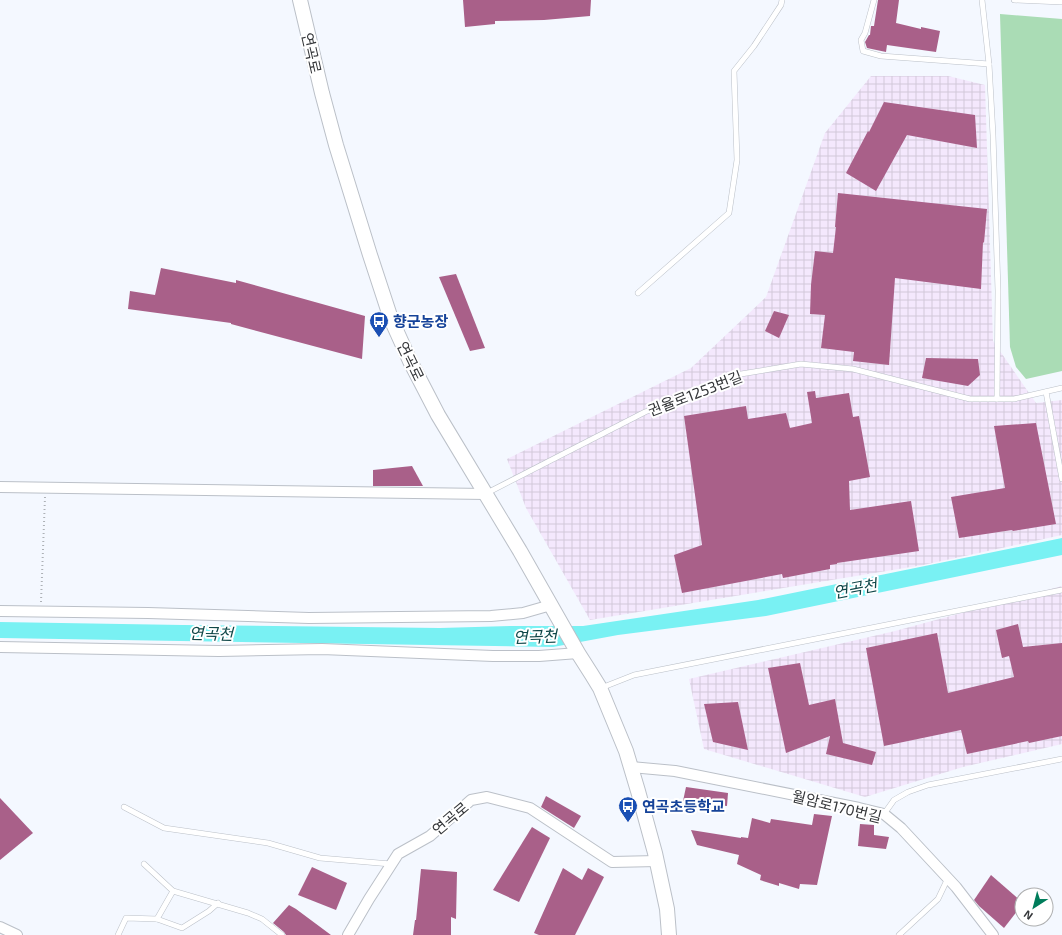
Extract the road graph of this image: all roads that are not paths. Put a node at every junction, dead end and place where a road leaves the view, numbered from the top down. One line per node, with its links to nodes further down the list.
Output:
1 (300, 0): 14 (street, 연곡로)
2 (782, 0): 8 (lane)
3 (874, 0): 7 (lane)
4 (982, 0): 7 (lane)
5 (1014, 0): 6 (lane)
6 (1062, 2)
7 (989, 64): 11 (lane)
8 (638, 294)
9 (1062, 388): 10 (lane, 권율로1253번길)
10 (1046, 392): 11 (lane, 권율로1253번길); 12 (lane)
11 (997, 399): 14 (lane, 권율로1253번길)
12 (1062, 479)
13 (0, 487): 14 (street)
14 (486, 494): 16 (street, 연곡로)
15 (1062, 590): 20 (lane)
16 (551, 605): 17 (street); 19 (street, 연곡로)
17 (0, 611)
18 (0, 647): 19 (street)
19 (578, 653): 20 (street)
20 (600, 688): 22 (street)
21 (1062, 759): 24 (lane)
22 (631, 767): 24 (street, 월암로170번길); 25 (street)
23 (124, 807): 27 (lane)
24 (884, 814): 28 (street, 월암로170번길)
25 (657, 861): 27 (street, 연곡로); 37 (street)
26 (144, 864): 29 (lane)
27 (391, 864): 36 (street, 연곡로)
28 (948, 878): 38 (lane); 39 (street, 월암로170번길)
29 (173, 891): 30 (lane); 31 (lane)
30 (218, 904): 31 (lane); 35 (lane)
31 (157, 919): 34 (lane)
32 (0, 927): 33 (street)
33 (17, 935)
34 (118, 935)
35 (282, 935)
36 (348, 935)
37 (670, 935)
38 (899, 935)
39 (993, 935)

